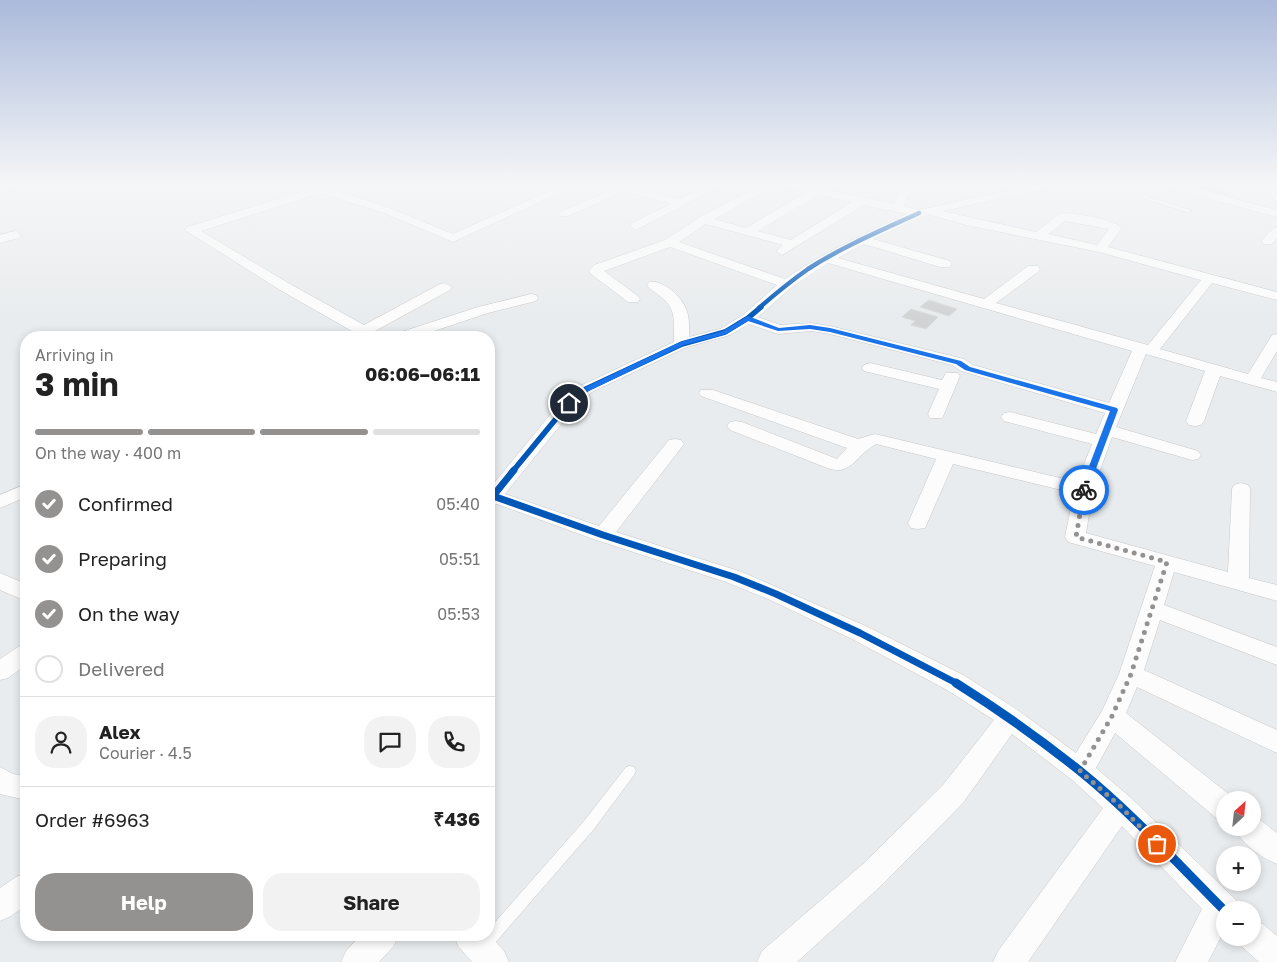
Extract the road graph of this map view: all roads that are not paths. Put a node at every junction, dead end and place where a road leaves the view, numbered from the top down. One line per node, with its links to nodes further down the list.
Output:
1 (198, 228): 35 (street)
2 (429, 228): 3 (street)
3 (476, 228)
4 (692, 228): 19 (street)
5 (733, 228): 13 (street)
6 (755, 228): 13 (street)
7 (819, 228): 20 (street)
8 (889, 228): 17 (street)
9 (1002, 228): 15 (street)
10 (1049, 228): 15 (street)
11 (1116, 228): 21 (street)
12 (1277, 231): 18 (street)
13 (748, 232): 20 (street)
14 (14, 235): 16 (street)
15 (1040, 235): 21 (street)
16 (0, 239)
17 (863, 240): 23 (street); 24 (street)
18 (1268, 241)
19 (669, 243): 27 (street); 32 (street)
20 (793, 244): 22 (street)
21 (1100, 249): 26 (street)
22 (782, 251)
23 (827, 259): 27 (street); 33 (street)
24 (945, 264)
25 (1033, 269): 33 (street)
26 (1210, 277): 30 (street); 40 (street)
27 (787, 284): 34 (street)
28 (654, 285): 39 (street)
29 (445, 287): 36 (street)
30 (1277, 296)
31 (531, 298): 37 (street)
32 (633, 299)
33 (986, 304): 40 (street)
34 (748, 318): 39 (street); 41 (street)
35 (365, 331)
36 (375, 331)
37 (418, 331)
38 (1277, 338): 44 (street)
39 (682, 344): 61 (street)
40 (1146, 350): 43 (street); 48 (street)
41 (960, 358): 45 (street); 48 (street)
42 (870, 368): 45 (street)
43 (1214, 369): 44 (street); 51 (street)
44 (1252, 380): 46 (street)
45 (948, 386): 49 (street)
46 (1277, 387)
47 (707, 393): 55 (street)
48 (1114, 410): 53 (street)
49 (936, 414)
50 (1010, 417): 53 (street)
51 (1195, 422)
52 (736, 426): 55 (street)
53 (1104, 436): 56 (street); 59 (street)
54 (675, 444): 65 (street)
55 (858, 446): 57 (street)
56 (1192, 455)
57 (947, 456): 59 (street); 64 (street)
58 (1241, 489): 68 (street)
59 (1084, 490): 66 (street)
60 (20, 493): 63 (street)
61 (495, 494)
62 (495, 500): 65 (street)
63 (0, 502)
64 (918, 523)
65 (604, 536): 77 (street)
66 (1167, 562): 68 (street); 71 (street)
67 (0, 580): 69 (street)
68 (1238, 581): 70 (street)
69 (20, 590)
70 (1277, 593)
71 (1152, 610): 72 (street); 75 (street)
72 (1277, 656)
73 (20, 657): 74 (street)
74 (0, 671)
75 (1131, 674): 76 (street); 78 (street)
76 (1112, 716): 80 (street); 83 (street)
77 (1010, 718): 80 (street); 96 (street)
78 (1277, 742)
79 (630, 771): 91 (lane)
80 (1080, 771): 84 (street)
81 (0, 779): 82 (street)
82 (20, 787)
83 (1216, 801)
84 (1120, 806): 88 (street); 97 (street)
85 (1259, 836): 86 (street)
86 (1277, 851)
87 (20, 891): 89 (street)
88 (1216, 903)
89 (0, 906)
90 (1216, 919): 98 (street)
91 (495, 932)
92 (377, 941): 95 (street)
93 (1261, 943): 94 (street)
94 (1277, 957)
95 (356, 962)
96 (773, 962)
97 (1009, 962)
98 (1191, 962)

